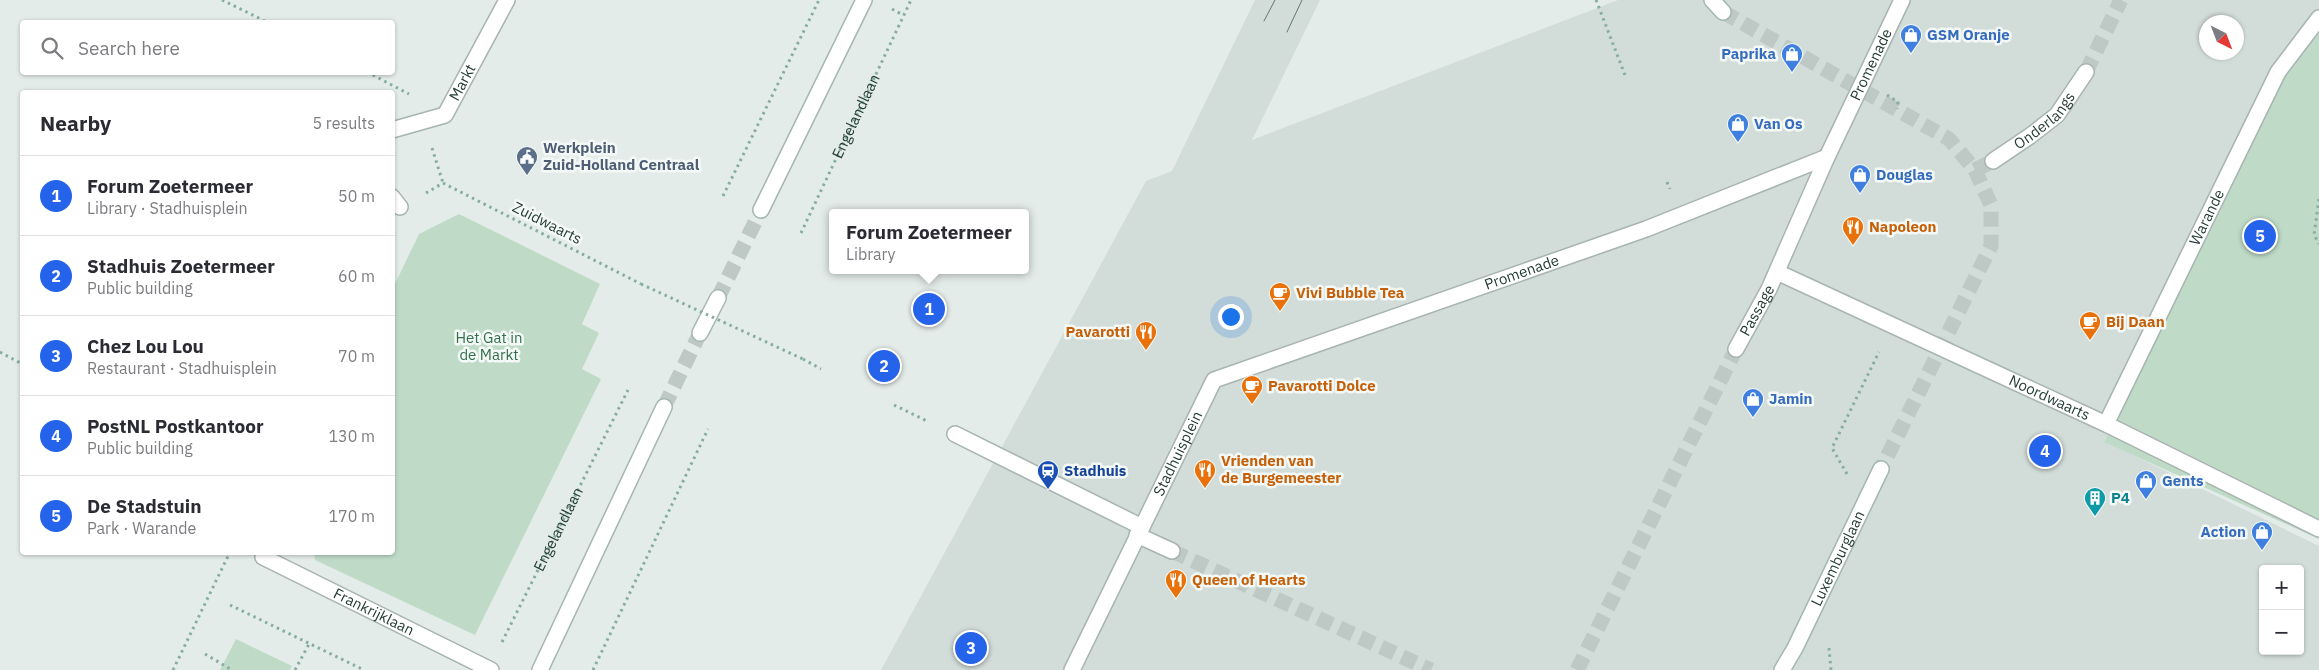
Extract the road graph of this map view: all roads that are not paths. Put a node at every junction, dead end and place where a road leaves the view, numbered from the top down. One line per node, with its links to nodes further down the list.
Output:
1 (507, 0): 8 (street, Markt)
2 (864, 0): 11 (street)
3 (1712, 0): 5 (street)
4 (1902, 0): 9 (street, Promenade)
5 (1723, 12)
6 (2319, 18): 18 (street, Warande)
7 (2086, 72): 10 (street, Onderlangs)
8 (395, 129)
9 (1827, 157): 12 (street, Promenade); 16 (street, Promenade)
10 (1993, 160)
11 (761, 210)
12 (1777, 272): 15 (street, Passage); 18 (street, Noordwaarts)
13 (718, 298): 14 (street)
14 (700, 333)
15 (1736, 349)
16 (1214, 380): 22 (street, Stadhuisplein)
17 (664, 407): 27 (street)
18 (2106, 424): 21 (street, Noordwaarts)
19 (955, 434): 22 (street)
20 (1880, 469): 25 (street, Luxemburglaan)
21 (2319, 530)
22 (1140, 531): 23 (street); 28 (street, Stadhuisplein)
23 (1172, 551)
24 (264, 555): 26 (street, Frankrijklaan)
25 (1796, 648): 29 (street, Luxemburglaan); 30 (street, Luxemburglaan)
26 (490, 670)
27 (540, 670)
28 (1072, 670)
29 (1782, 670)
30 (1797, 670)

